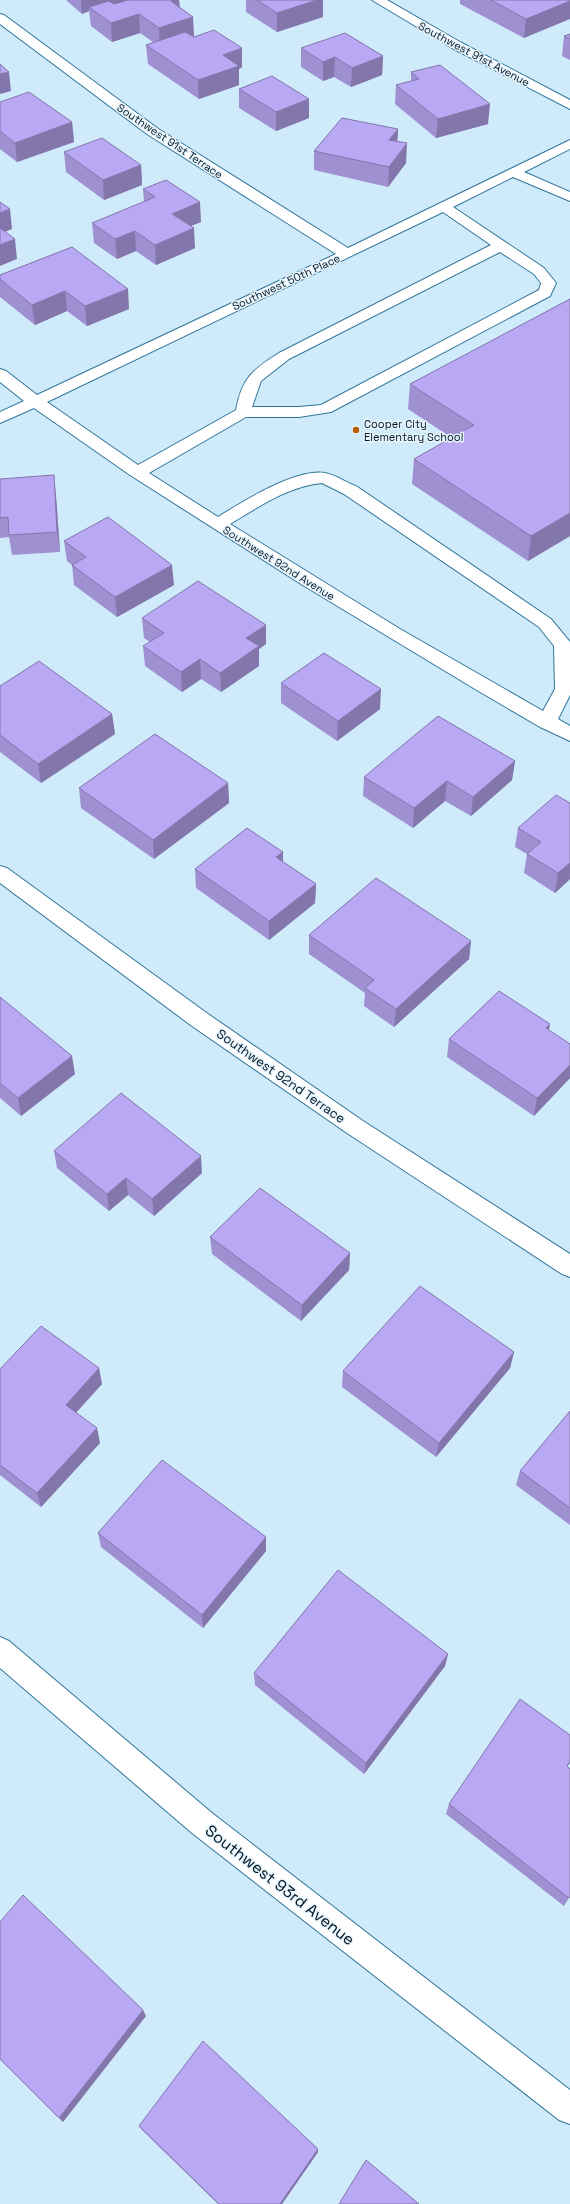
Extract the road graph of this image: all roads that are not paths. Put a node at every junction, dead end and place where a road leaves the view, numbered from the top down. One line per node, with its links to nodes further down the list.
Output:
1 (378, 0): 3 (street, Southwest 91st Avenue)
2 (0, 18): 9 (street, Southwest 91st Terrace)
3 (570, 105)
4 (570, 144): 5 (street, Southwest 50th Place)
5 (513, 172): 6 (street); 7 (street, Southwest 50th Place)
6 (570, 197)
7 (444, 207): 8 (street); 9 (street, Southwest 50th Place)
8 (502, 245): 12 (street); 12 (street)
9 (347, 254): 11 (street, Southwest 50th Place)
10 (0, 374): 11 (street, Southwest 92nd Avenue)
11 (34, 401): 13 (street, Southwest 50th Place); 14 (street, Southwest 92nd Avenue)
12 (243, 412): 14 (street)
13 (0, 418)
14 (138, 472): 15 (street, Southwest 92nd Avenue)
15 (218, 524): 16 (street, Southwest 92nd Avenue); 16 (street)
16 (547, 722): 17 (street, Southwest 92nd Avenue)
17 (570, 734)
18 (0, 873): 19 (street, Southwest 92nd Terrace)
19 (570, 1268)
20 (0, 1650): 21 (street, Southwest 93rd Avenue)
21 (570, 2109)

